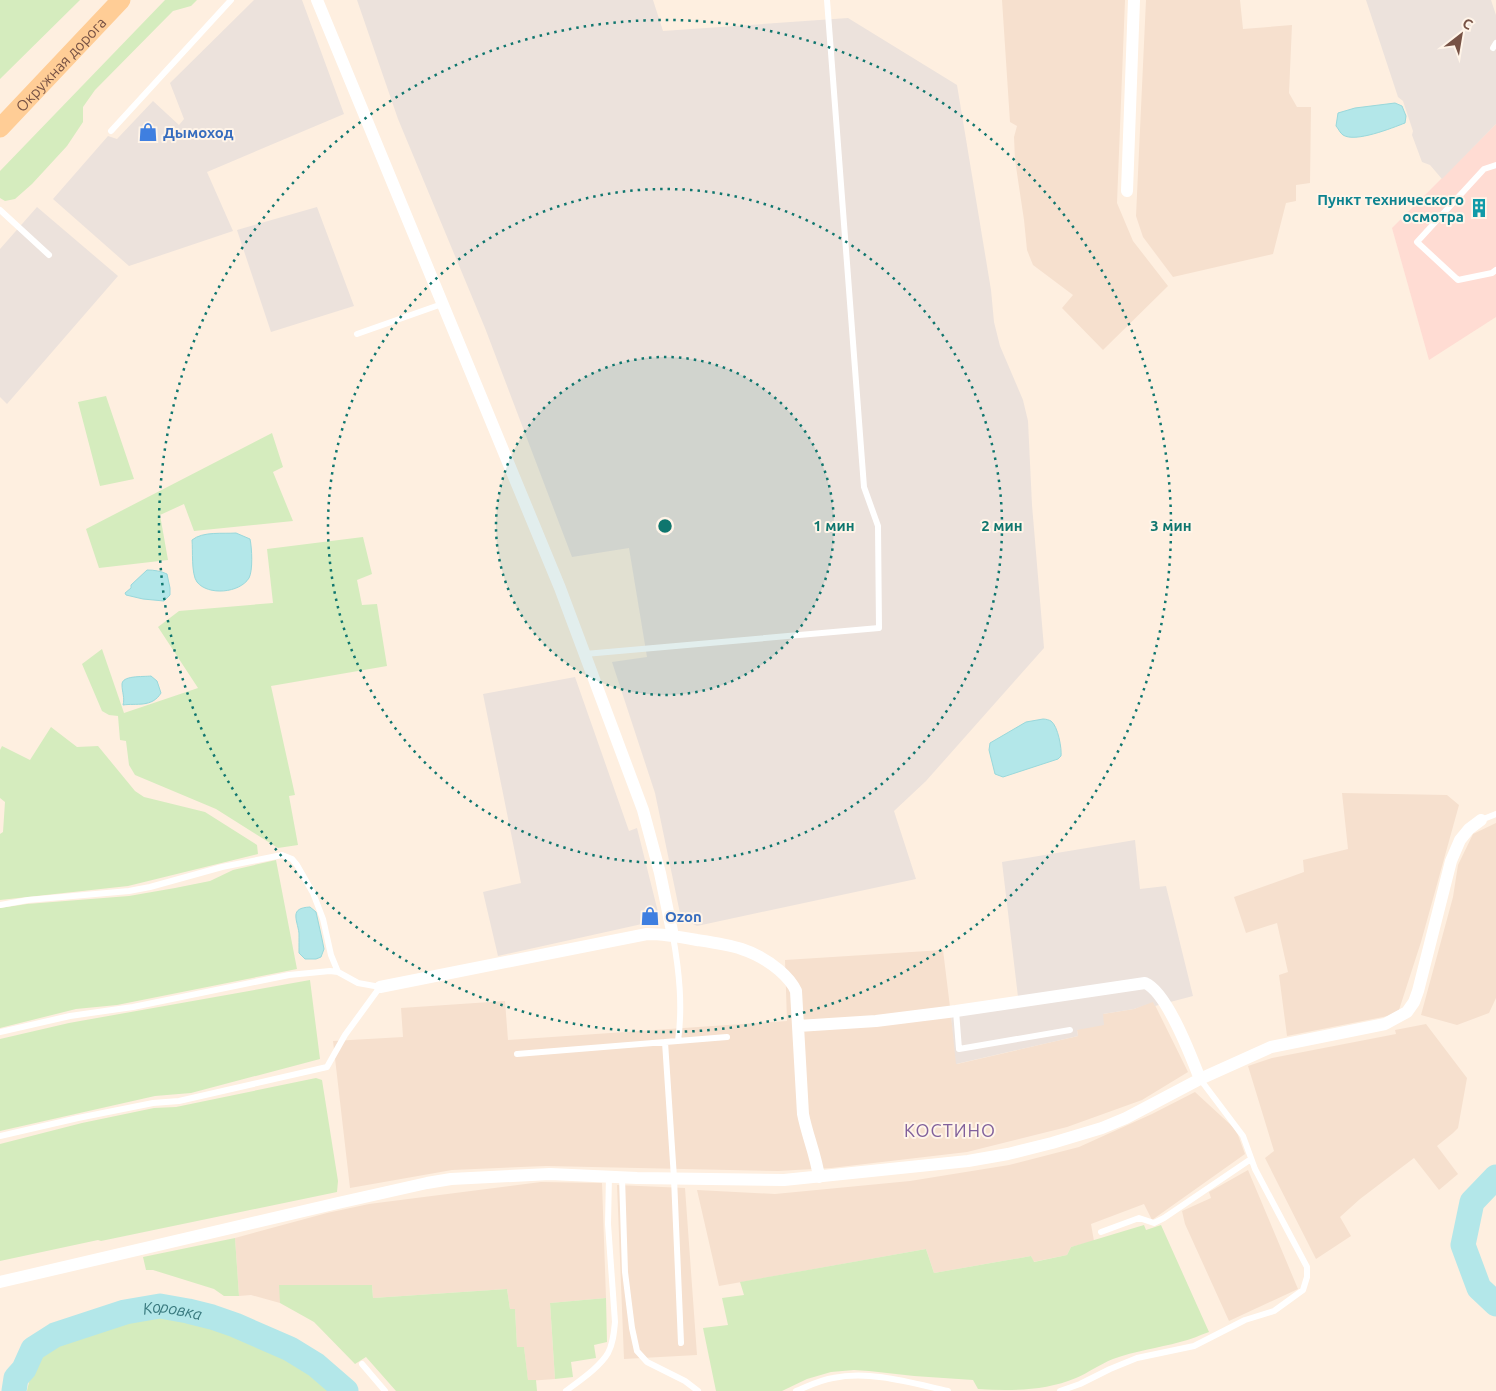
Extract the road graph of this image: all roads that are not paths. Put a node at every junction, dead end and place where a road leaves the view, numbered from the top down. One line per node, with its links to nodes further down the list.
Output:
1 (120, 0): 6 (main road, Окружная дорога)
2 (232, 0): 7 (lane)
3 (317, 0): 13 (street)
4 (827, 0): 15 (lane)
5 (1134, 0): 9 (street)
6 (0, 128)
7 (111, 131)
8 (1496, 164): 12 (lane)
9 (1127, 191)
10 (0, 210): 11 (lane)
11 (49, 255)
12 (1496, 270)
13 (442, 304): 14 (lane); 15 (street)
14 (357, 334)
15 (585, 654): 19 (street)
16 (1496, 814): 17 (lane)
17 (1481, 820): 30 (street)
18 (0, 905): 20 (lane)
19 (673, 936): 21 (street); 23 (street); 27 (lane)
20 (338, 972): 21 (lane); 25 (lane)
21 (380, 987): 31 (lane)
22 (956, 1011): 23 (street); 24 (lane); 30 (street)
23 (798, 1026): 35 (street)
24 (1070, 1030)
25 (0, 1032)
26 (727, 1037): 27 (lane)
27 (678, 1041): 28 (lane)
28 (665, 1042): 29 (lane); 36 (lane)
29 (517, 1054)
30 (1200, 1079): 32 (lane); 35 (street)
31 (0, 1136)
32 (1251, 1159): 37 (lane); 46 (lane)
33 (609, 1176): 34 (street); 38 (street); 42 (lane)
34 (622, 1177): 36 (street); 43 (lane)
35 (819, 1177): 36 (street)
36 (674, 1178): 39 (lane)
37 (1101, 1232)
38 (0, 1282)
39 (680, 1343)
40 (362, 1364): 41 (lane)
41 (385, 1391)
42 (566, 1391)
43 (698, 1391)
44 (796, 1391): 45 (lane)
45 (948, 1391)
46 (1060, 1391)

